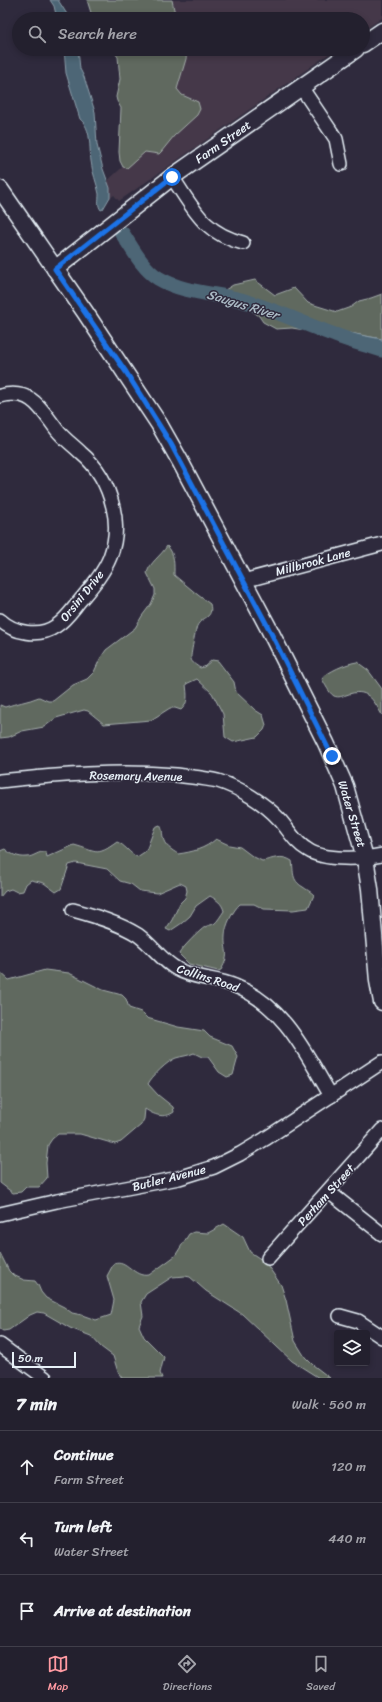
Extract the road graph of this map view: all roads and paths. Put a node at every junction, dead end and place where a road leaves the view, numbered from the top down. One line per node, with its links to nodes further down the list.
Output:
1 (382, 31): 2 (main road)
2 (370, 39)
3 (346, 56): 4 (main road, Farm Street)
4 (301, 87): 5 (street); 6 (main road, Farm Street)
5 (341, 164)
6 (172, 177): 8 (street); 9 (main road, Farm Street)
7 (0, 189): 9 (main road, Water Street)
8 (243, 243)
9 (55, 269): 12 (main road, Water Street)
10 (0, 396): 13 (street, Orsini Drive)
11 (382, 544): 12 (street, Millbrook Lane)
12 (243, 580): 16 (main road, Water Street)
13 (0, 620)
14 (0, 781): 16 (street, Rosemary Avenue)
15 (382, 855): 16 (street, Rosemary Avenue)
16 (365, 858): 18 (main road, Water Street)
17 (73, 910): 21 (street, Collins Road)
18 (377, 924): 19 (main road, Water Street)
19 (381, 995)
20 (382, 1062): 21 (street, Butler Avenue)
21 (331, 1096): 24 (street, Butler Avenue)
22 (382, 1130): 23 (street, Perham Street)
23 (329, 1192): 25 (street); 26 (street, Perham Street)
24 (0, 1214)
25 (382, 1234)
26 (268, 1258)
27 (340, 1316): 28 (street)
28 (382, 1337)
29 (0, 1345): 30 (street)
30 (45, 1378)

